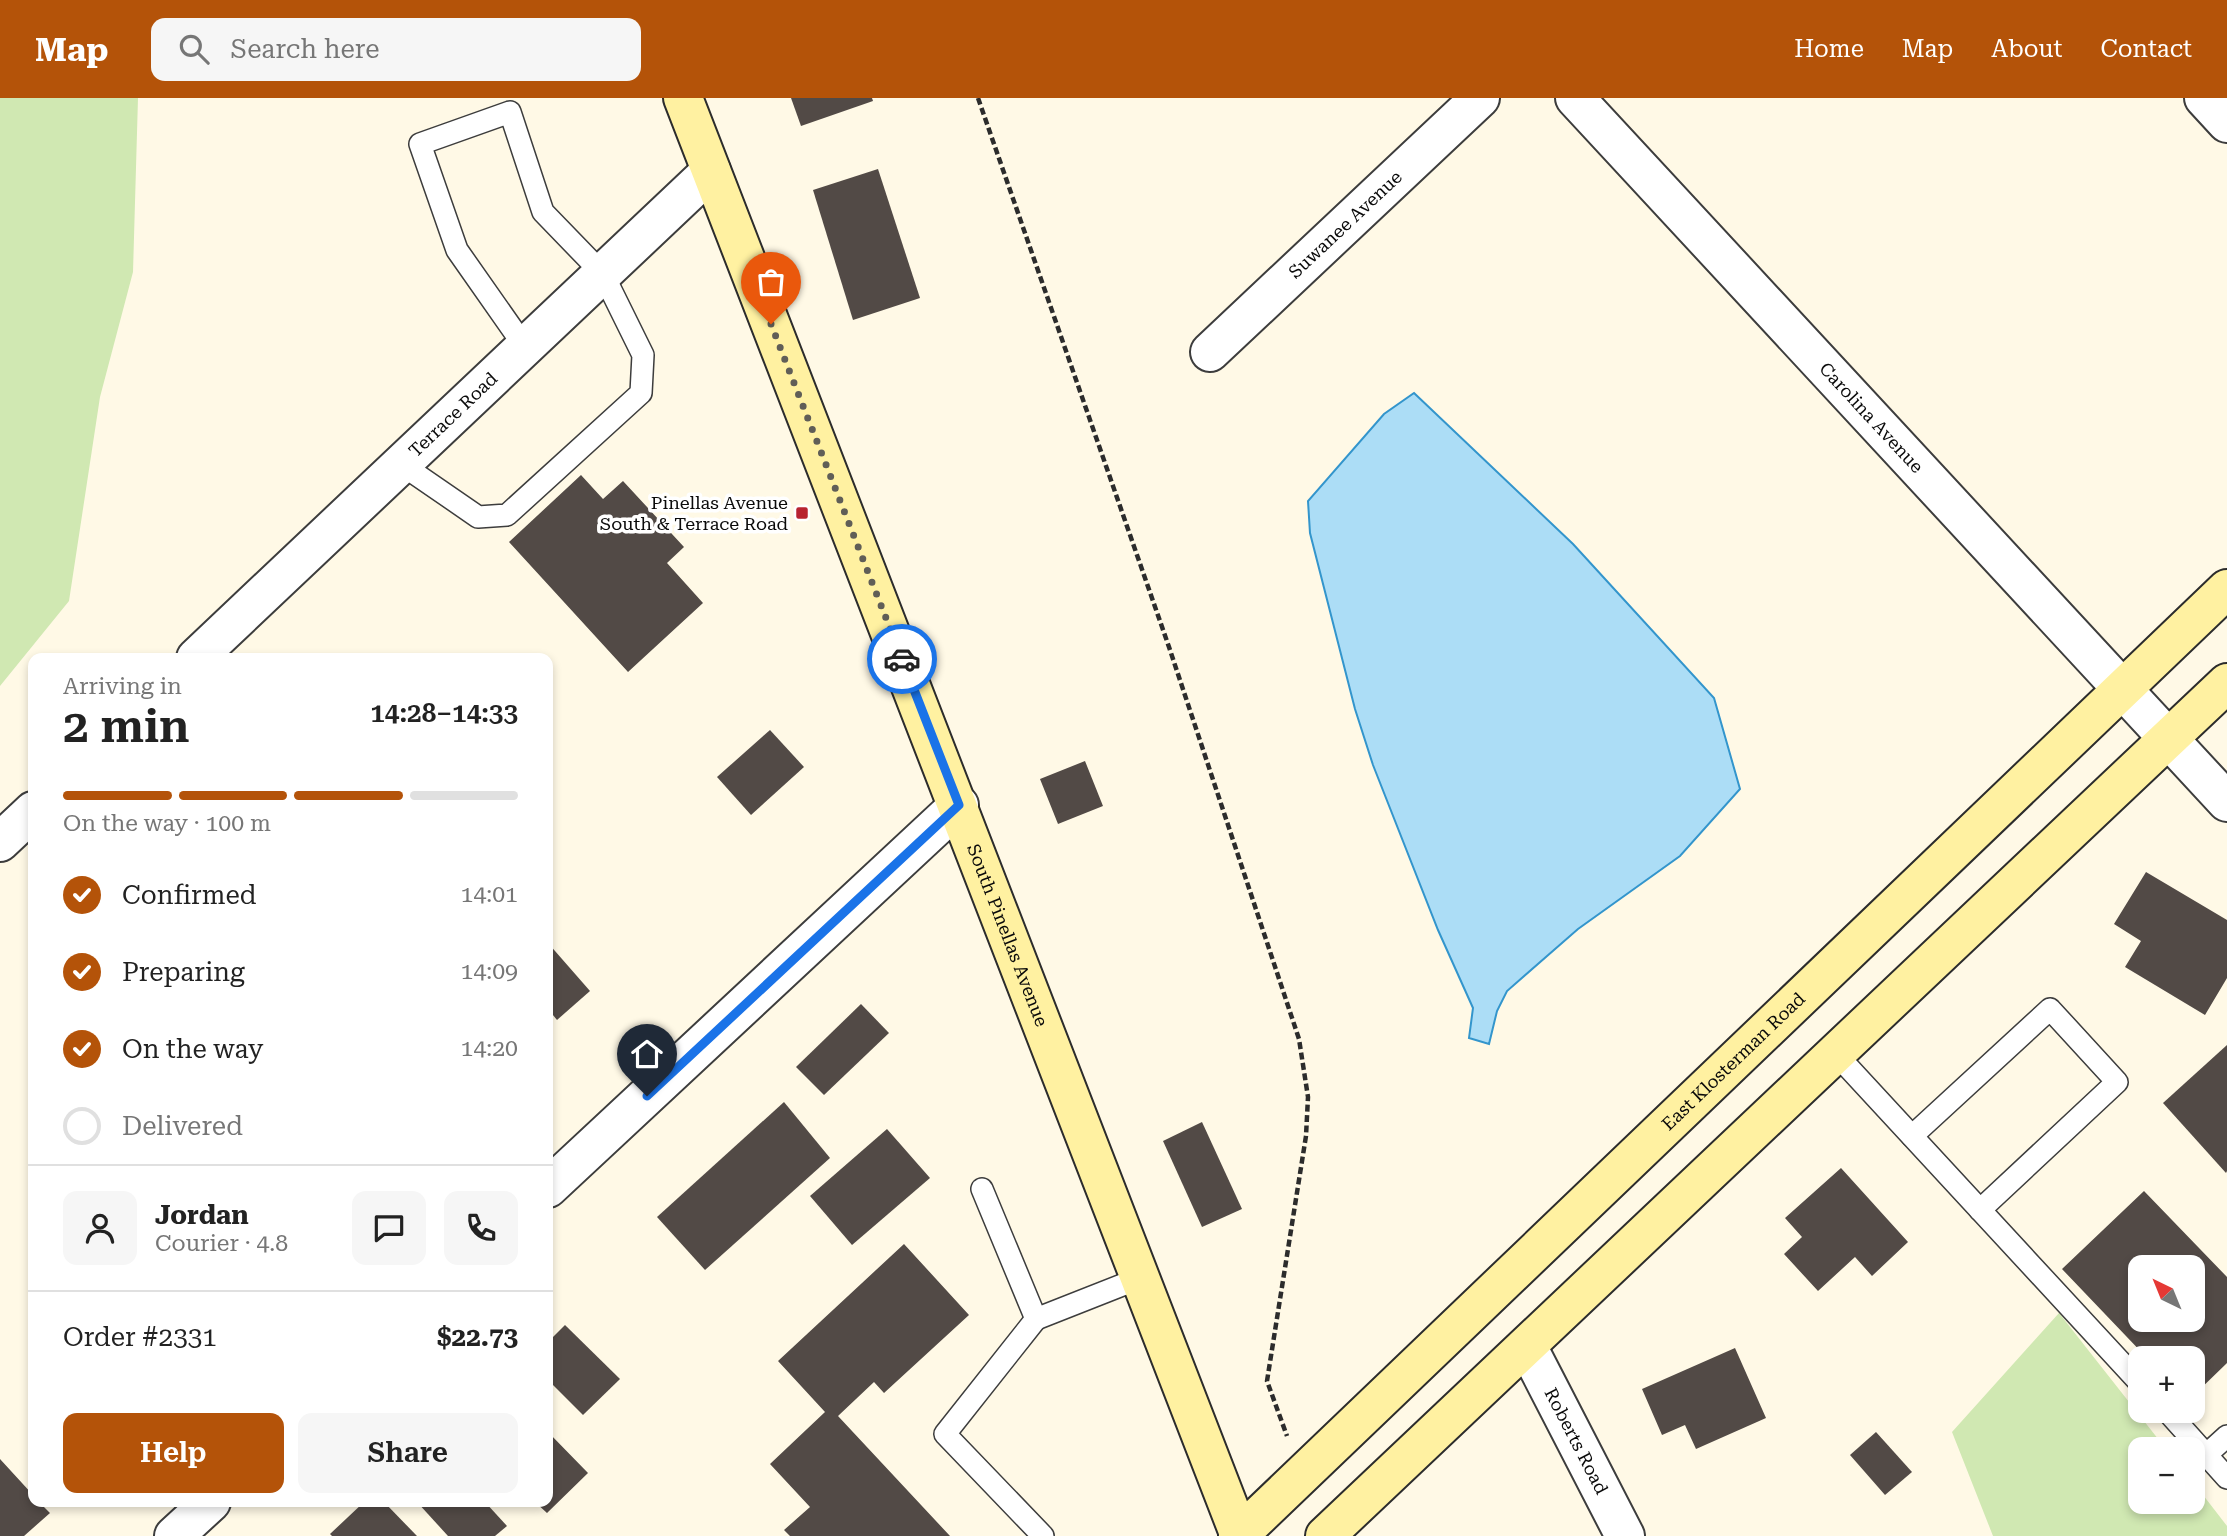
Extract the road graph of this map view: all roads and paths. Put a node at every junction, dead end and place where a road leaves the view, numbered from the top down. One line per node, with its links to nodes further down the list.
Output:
1 (683, 98): 7 (main road, South Pinellas Avenue)
2 (978, 98): 30 (path)
3 (1480, 98): 10 (street, Suwanee Avenue)
4 (1575, 98): 15 (street, Carolina Avenue)
5 (2204, 98): 6 (street)
6 (2227, 123)
7 (711, 172): 8 (street, Terrace Road); 18 (main road, South Pinellas Avenue)
8 (603, 274): 9 (street, Terrace Road); 9 (lane); 11 (lane)
9 (525, 348): 11 (street, Terrace Road)
10 (1210, 352)
11 (401, 464): 13 (street, Terrace Road)
12 (2227, 589): 15 (main road, East Klosterman Road)
13 (200, 653)
14 (2227, 683): 16 (main road)
15 (2120, 690): 16 (street, Carolina Avenue); 38 (main road, East Klosterman Road)
16 (2167, 739): 17 (street, Carolina Avenue); 21 (main road)
17 (2227, 802)
18 (959, 805): 23 (street); 26 (main road, South Pinellas Avenue)
19 (28, 816): 20 (street)
20 (0, 842)
21 (1836, 1054): 22 (lane); 28 (main road)
22 (1912, 1136): 25 (lane); 25 (lane)
23 (553, 1183)
24 (982, 1189): 27 (lane)
25 (1980, 1210): 29 (lane)
26 (1140, 1278): 27 (lane); 38 (main road, South Pinellas Avenue)
27 (1036, 1320): 37 (lane)
28 (1527, 1346): 39 (main road); 40 (street, Roberts Road)
29 (2128, 1370)
30 (1266, 1381)
31 (2178, 1423): 33 (lane)
32 (2227, 1436): 33 (lane)
33 (2207, 1455): 34 (lane)
34 (2227, 1478)
35 (206, 1507): 36 (street)
36 (174, 1536)
37 (1042, 1536)
38 (1239, 1536)
39 (1325, 1536)
40 (1625, 1536)

